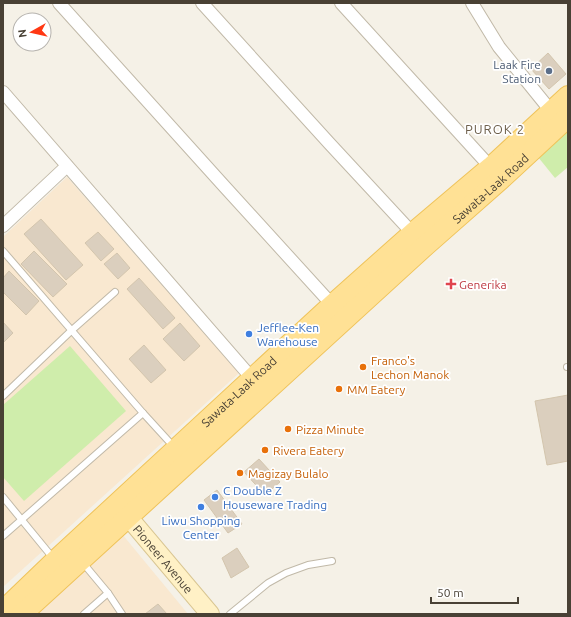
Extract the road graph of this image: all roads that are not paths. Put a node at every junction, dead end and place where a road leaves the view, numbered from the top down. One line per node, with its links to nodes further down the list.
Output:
1 (60, 3): 14 (street)
2 (202, 3): 11 (street)
3 (341, 3): 9 (street)
4 (472, 3): 7 (street)
5 (3, 92): 8 (street)
6 (568, 96): 7 (main road, Sawata-Laak Road)
7 (560, 117): 9 (main road, Sawata-Laak Road)
8 (67, 166): 10 (street); 16 (street)
9 (496, 173): 11 (main road, Sawata-Laak Road)
10 (3, 226)
11 (419, 240): 14 (main road, Sawata-Laak Road)
12 (3, 251): 15 (lane)
13 (115, 292): 15 (lane)
14 (339, 312): 16 (main road, Sawata-Laak Road)
15 (72, 330): 17 (lane); 18 (lane)
16 (259, 386): 19 (main road, Sawata-Laak Road)
17 (3, 396)
18 (143, 413): 19 (lane); 22 (lane)
19 (182, 456): 21 (main road, Sawata-Laak Road)
20 (3, 496): 22 (lane)
21 (119, 514): 24 (main road, Sawata-Laak Road); 25 (main road, Sawata-Laak Road); 32 (main road, Pioneer Avenue); 33 (main road, Pioneer Avenue)
22 (22, 519): 23 (lane); 24 (lane)
23 (3, 536)
24 (56, 560): 28 (main road, Sawata-Laak Road)
25 (81, 561): 27 (lane); 29 (main road, Sawata-Laak Road)
26 (332, 561): 34 (lane)
27 (108, 593): 30 (lane); 31 (lane)
28 (3, 612)
29 (22, 614)
30 (84, 614)
31 (122, 614)
32 (196, 614)
33 (210, 614)
34 (230, 614)

